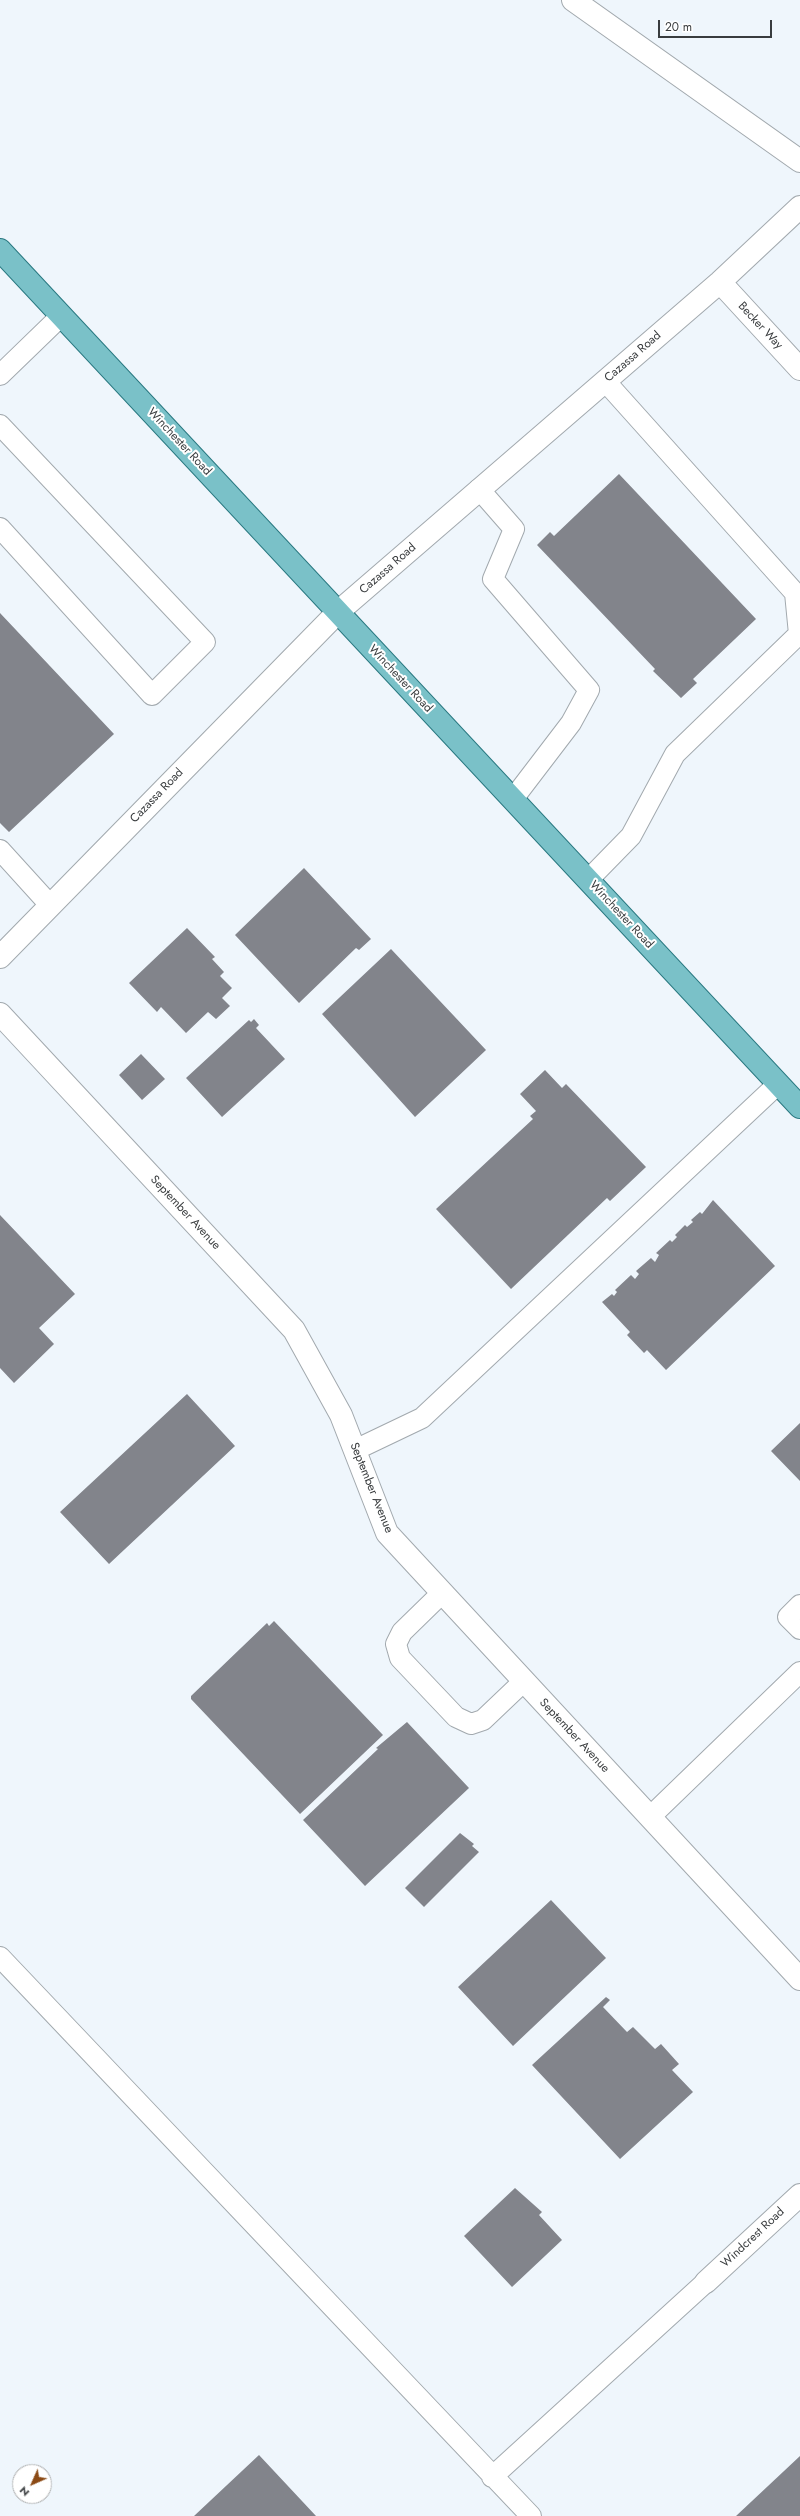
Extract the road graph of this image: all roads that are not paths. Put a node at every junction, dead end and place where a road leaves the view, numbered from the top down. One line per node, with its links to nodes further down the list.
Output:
1 (573, 0): 2 (street)
2 (800, 161)
3 (800, 207): 5 (street, Cazassa Road)
4 (0, 250): 6 (main road, Winchester Road)
5 (720, 282): 7 (street, Becker Way); 9 (street, Cazassa Road)
6 (61, 316): 8 (lane); 13 (main road, Winchester Road)
7 (800, 369)
8 (0, 375)
9 (605, 381): 11 (street, Cazassa Road); 16 (lane)
10 (0, 425): 12 (lane)
11 (479, 489): 13 (street, Cazassa Road); 14 (lane)
12 (0, 528)
13 (338, 612): 14 (main road, Winchester Road); 17 (street, Cazassa Road)
14 (512, 799): 16 (main road, Winchester Road)
15 (0, 850): 17 (lane)
16 (588, 880): 20 (main road, Winchester Road)
17 (50, 905): 18 (street, Cazassa Road)
18 (0, 957)
19 (0, 1014): 22 (street, September Avenue)
20 (778, 1084): 21 (main road, Winchester Road); 22 (lane)
21 (800, 1107)
22 (355, 1450): 23 (street, September Avenue)
23 (442, 1593): 27 (street, September Avenue); 27 (lane)
24 (800, 1606): 25 (lane)
25 (800, 1629)
26 (800, 1672): 28 (lane)
27 (524, 1681): 28 (street, September Avenue)
28 (650, 1817): 30 (street, September Avenue)
29 (0, 1957): 33 (lane)
30 (800, 1979)
31 (800, 2195): 32 (street, Windcrest Road)
32 (706, 2282): 33 (lane)
33 (492, 2477): 34 (lane)
34 (531, 2516)

